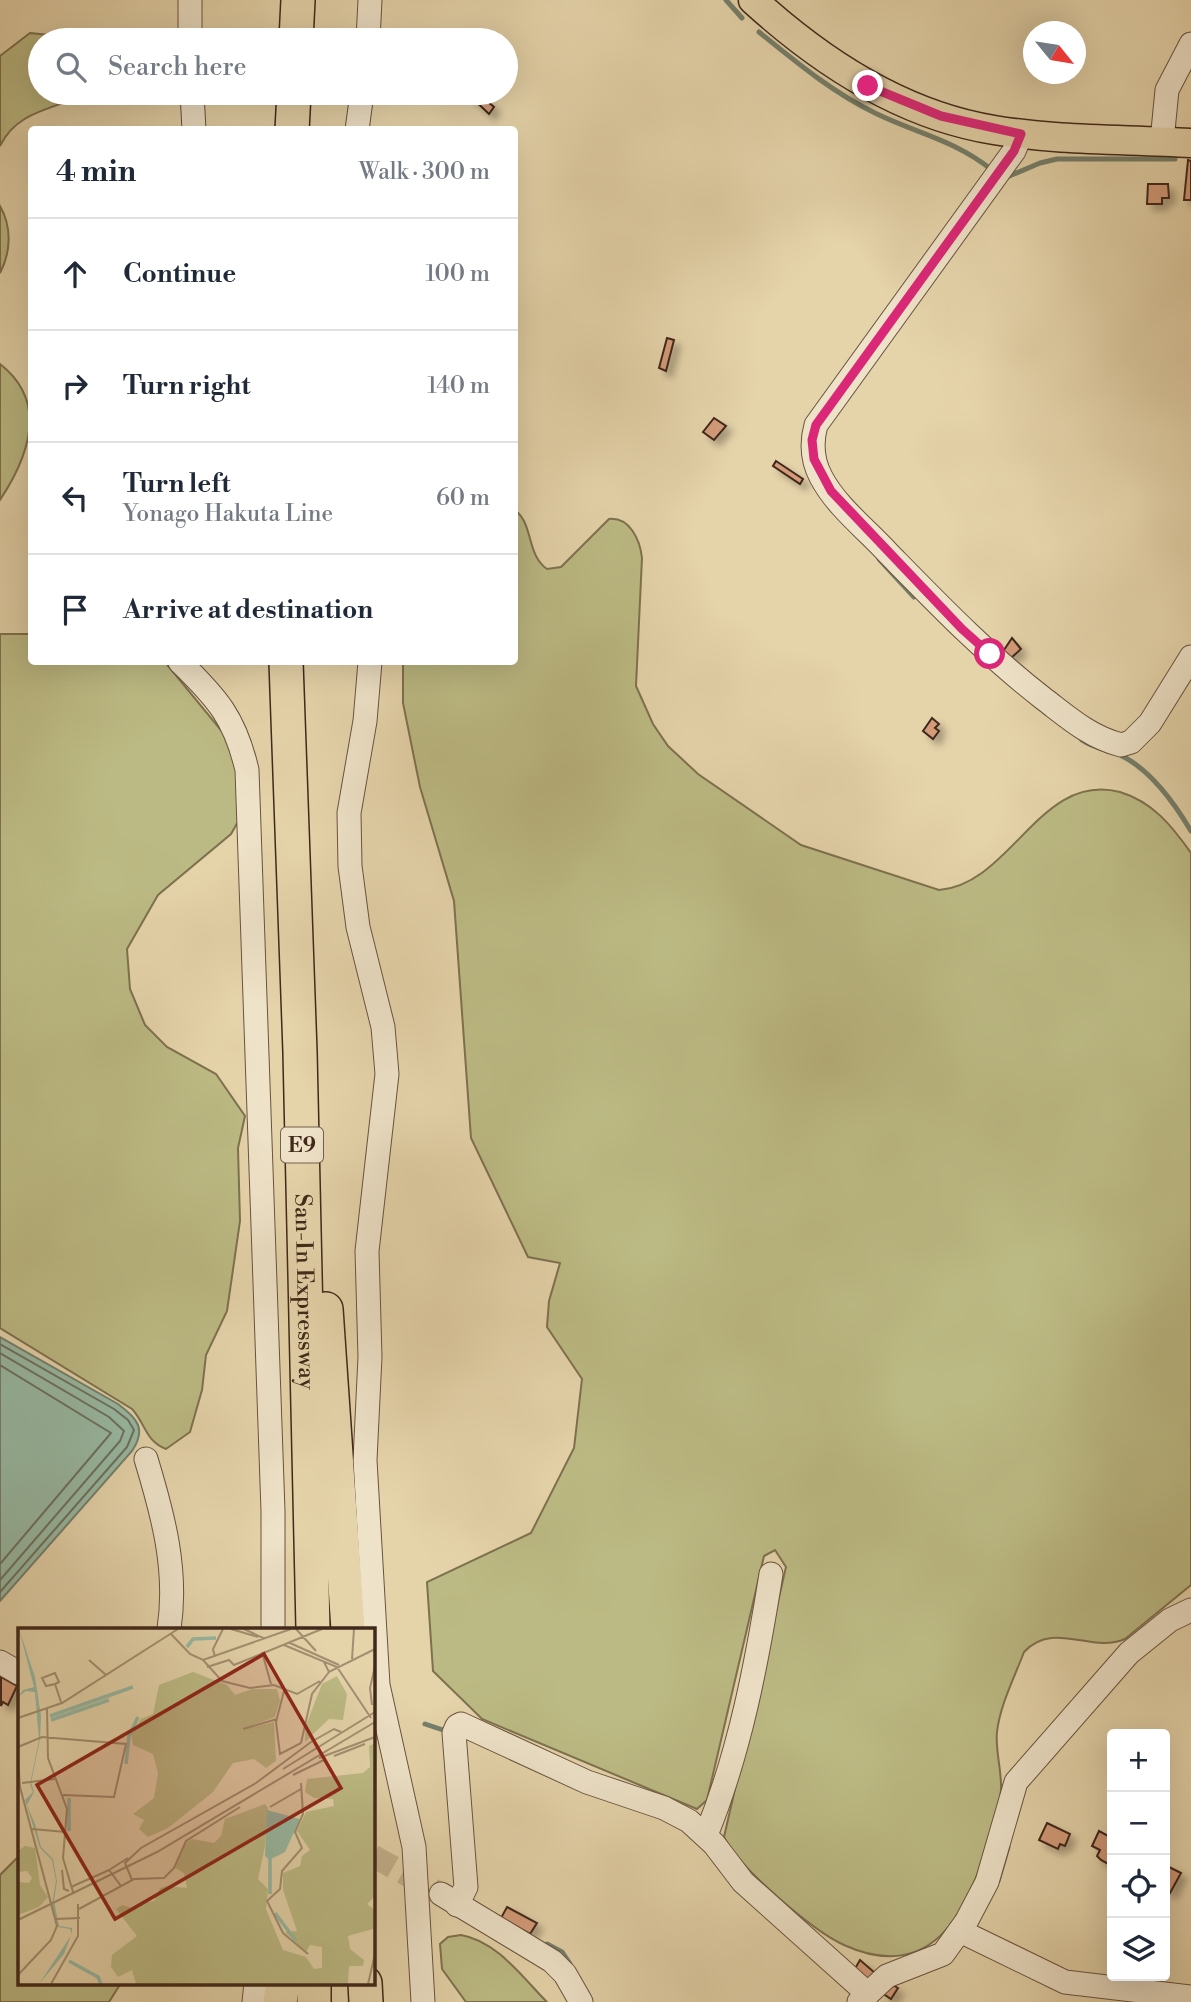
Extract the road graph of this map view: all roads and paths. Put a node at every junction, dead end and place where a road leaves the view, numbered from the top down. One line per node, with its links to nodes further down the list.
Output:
1 (190, 0): 5 (street)
2 (298, 0): 6 (highway)
3 (370, 0): 7 (street)
4 (763, 4): 15 (main road)
5 (190, 28)
6 (297, 28)
7 (369, 28)
8 (1191, 44): 16 (street)
9 (193, 105): 12 (street)
10 (293, 105): 13 (highway)
11 (360, 105): 14 (street)
12 (194, 126)
13 (292, 126)
14 (358, 126)
15 (1021, 134): 16 (main road); 18 (street)
16 (1162, 141): 17 (main road)
17 (1191, 143)
18 (1191, 657)
19 (183, 665): 28 (street)
20 (286, 665): 22 (highway, San-In Expressway / E9)
21 (370, 665): 46 (street)
22 (300, 1052): 23 (highway, San-In Expressway / E9); 31 (highway)
23 (304, 1237): 29 (highway); 30 (highway, San-In Expressway / E9)
24 (146, 1459): 27 (street)
25 (771, 1574): 34 (street)
26 (1191, 1610): 35 (street)
27 (169, 1628)
28 (273, 1628)
29 (294, 1628)
30 (313, 1628)
31 (348, 1628)
32 (0, 1662): 33 (street)
33 (18, 1671)
34 (706, 1835): 41 (street); 47 (street)
35 (960, 1931): 40 (street); 41 (street)
36 (256, 1984): 42 (street)
37 (283, 1984): 43 (highway)
38 (314, 1984): 44 (highway)
39 (365, 1984): 45 (highway)
40 (1191, 1997)
41 (863, 1998)
42 (254, 2002)
43 (280, 2002)
44 (314, 2002)
45 (366, 2002)
46 (423, 2002)
47 (581, 2002)

